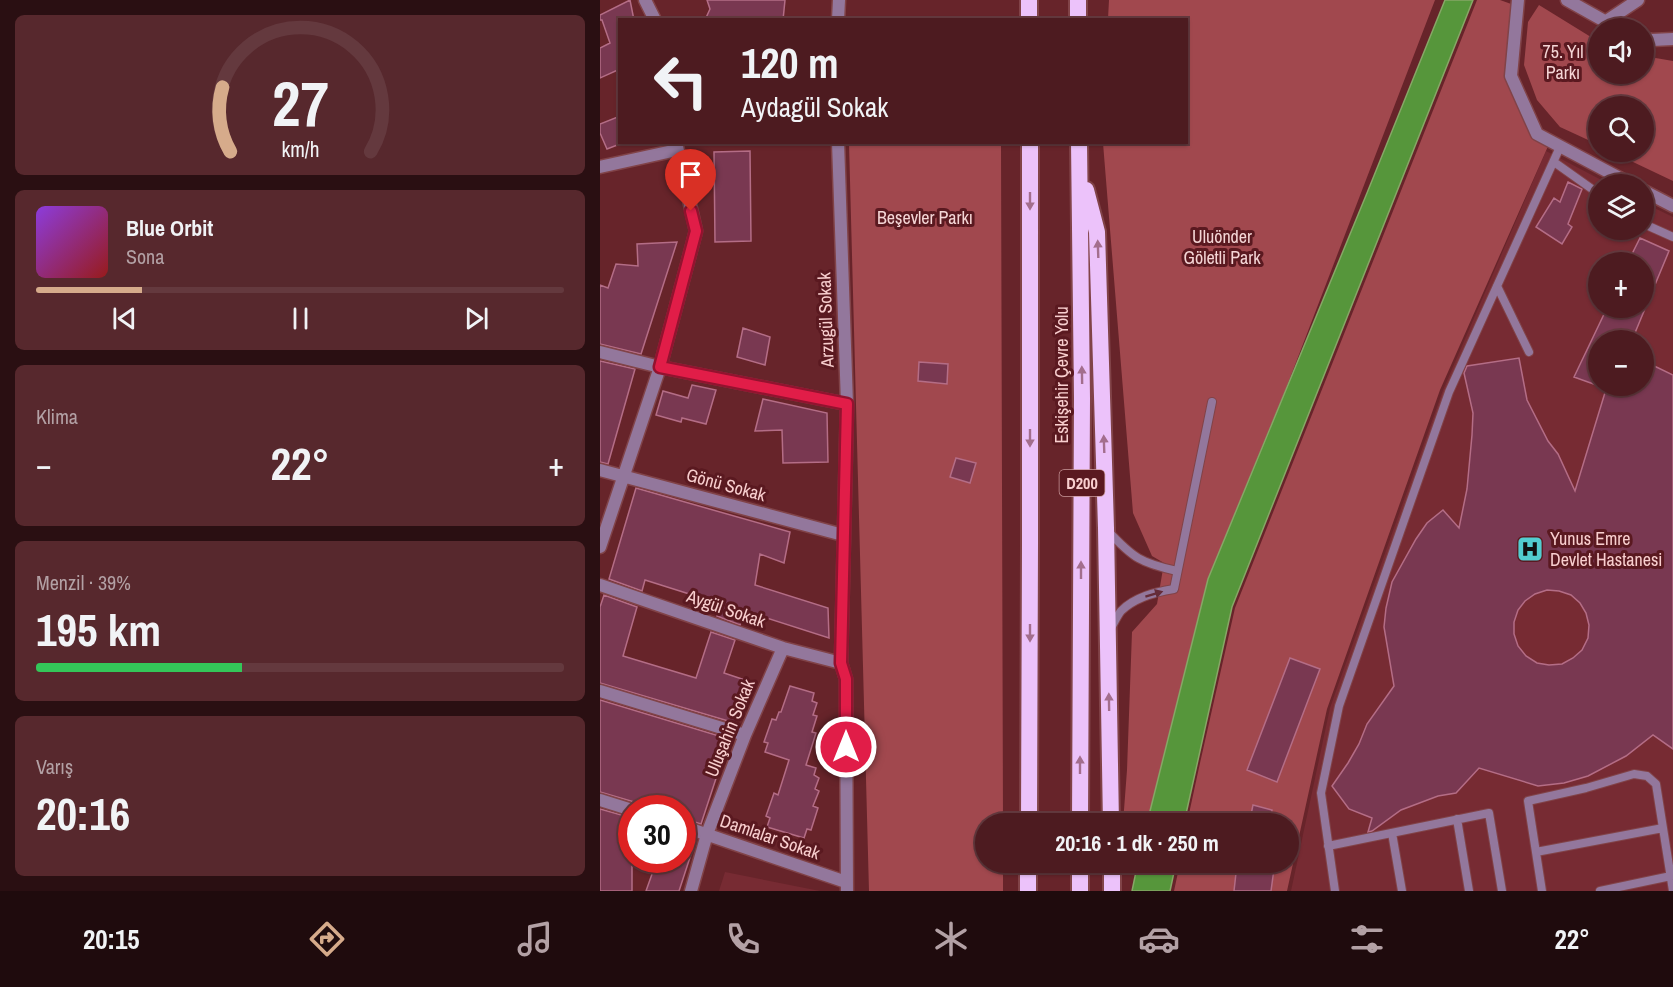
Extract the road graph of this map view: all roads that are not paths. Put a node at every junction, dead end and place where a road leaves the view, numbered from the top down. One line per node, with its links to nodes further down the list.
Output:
1 (645, 0): 7 (street)
2 (838, 0): 8 (street)
3 (1029, 0): 9 (highway)
4 (1518, 0): 18 (street)
5 (1568, 0): 10 (street)
6 (1638, 0): 11 (street)
7 (654, 18)
8 (838, 18)
9 (1029, 18)
10 (1599, 18)
11 (1619, 18)
12 (1673, 39): 13 (street)
13 (1654, 40)
14 (838, 144): 33 (street, Arzugül Sokak)
15 (1029, 144): 48 (highway, Eskişehir Çevre Yolu, one-way to 48)
16 (1079, 144): 20 (highway, Eskişehir Çevre Yolu / D200)
17 (678, 145): 21 (street); 31 (street)
18 (1560, 147): 19 (lane); 22 (street)
19 (1554, 162): 23 (lane); 28 (lane)
20 (1080, 163): 36 (highway, one-way to 20); 49 (highway, Eskişehir Çevre Yolu / D200, one-way to 20)
21 (600, 167)
22 (1612, 174)
23 (1588, 186)
24 (1654, 196): 25 (street)
25 (1673, 206)
26 (1654, 228): 27 (lane)
27 (1673, 237)
28 (1497, 286): 30 (lane); 56 (lane)
29 (600, 352): 31 (street)
30 (1529, 352)
31 (660, 367): 33 (street); 35 (street)
32 (1212, 402): 39 (lane)
33 (847, 404): 37 (street, Arzugül Sokak)
34 (600, 470): 35 (street, Gönü Sokak)
35 (623, 477): 37 (street, Gönü Sokak); 38 (street)
36 (1106, 528): 39 (lane); 41 (highway)
37 (843, 535): 43 (street, Arzugül Sokak)
38 (600, 547)
39 (1177, 571): 41 (lane, one-way to 39)
40 (600, 585): 42 (street, Aygül Sokak)
41 (1108, 632): 50 (highway, one-way to 41)
42 (783, 648): 43 (street, Aygül Sokak); 45 (street, Uluşahin Sokak)
43 (841, 663): 63 (street, Arzugül Sokak)
44 (600, 691): 45 (street)
45 (745, 735): 55 (street, Uluşahin Sokak)
46 (600, 800): 47 (street)
47 (618, 806)
48 (1029, 813)
49 (1080, 813)
50 (1111, 813)
51 (1457, 819): 54 (lane); 70 (lane); 71 (lane)
52 (1663, 828): 57 (lane); 57 (lane); 58 (lane)
53 (696, 831): 55 (street, Damlalar Sokak)
54 (1392, 833): 56 (lane); 69 (lane)
55 (706, 834): 63 (street, Damlalar Sokak); 64 (street, Uluşahin Sokak)
56 (1328, 846): 68 (lane)
57 (1536, 852): 72 (lane)
58 (1671, 863): 62 (lane)
59 (1028, 873): 65 (highway)
60 (1080, 873): 66 (highway)
61 (1112, 873): 67 (highway)
62 (1671, 876): 73 (lane); 74 (lane)
63 (846, 887)
64 (691, 891)
65 (1028, 891)
66 (1080, 891)
67 (1112, 891)
68 (1335, 891)
69 (1402, 891)
70 (1468, 891)
71 (1502, 891)
72 (1542, 891)
73 (1600, 891)
74 (1673, 891)

